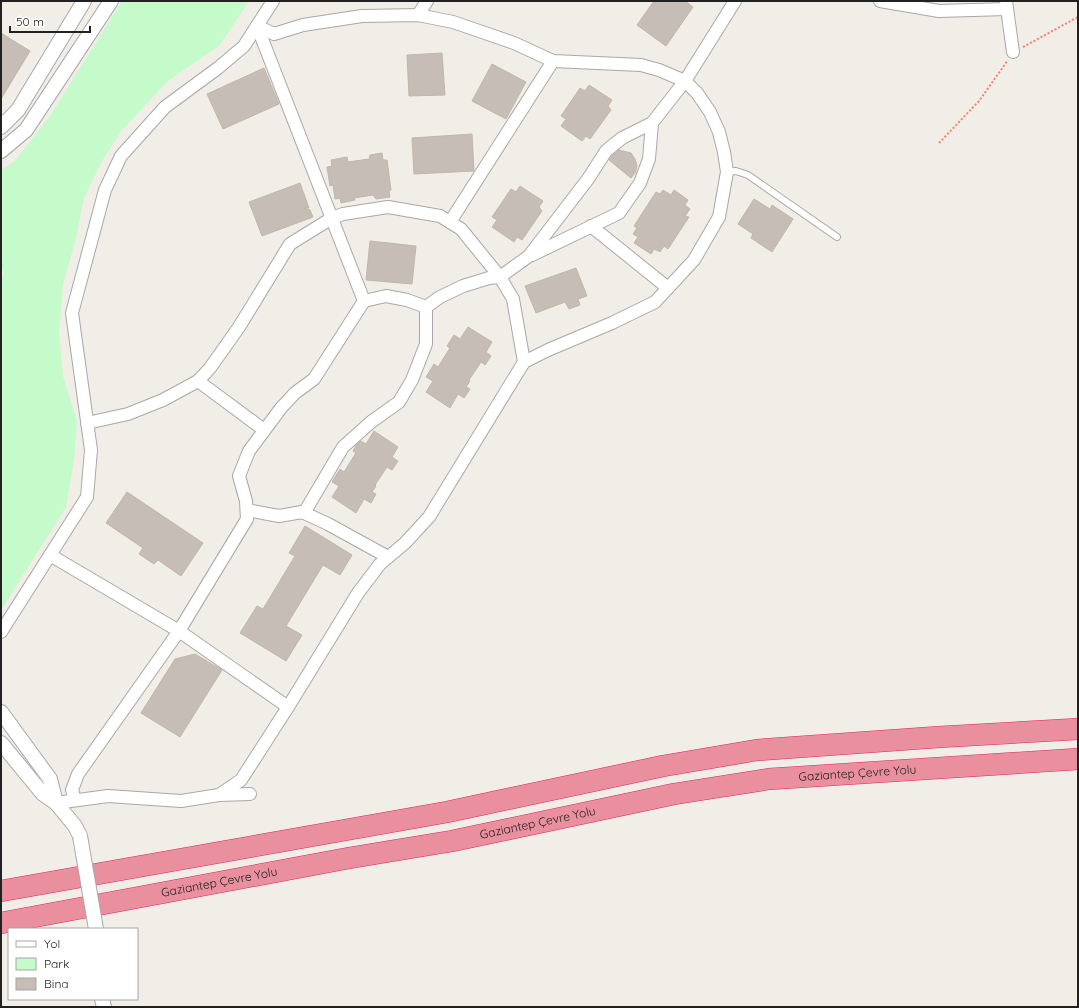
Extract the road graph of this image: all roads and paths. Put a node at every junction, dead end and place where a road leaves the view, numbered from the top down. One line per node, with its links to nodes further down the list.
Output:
1 (84, 1): 15 (street)
2 (111, 1): 17 (street)
3 (273, 1): 10 (street)
4 (427, 1): 8 (street)
5 (735, 1): 13 (street)
6 (880, 1): 7 (street)
7 (1006, 5): 11 (street)
8 (418, 15): 10 (street); 12 (street)
9 (1078, 17): 11 (path)
10 (257, 26): 19 (street); 30 (street)
11 (1013, 52): 16 (path)
12 (553, 61): 13 (street); 20 (street)
13 (685, 81): 14 (street); 18 (street)
14 (652, 123): 21 (street); 23 (street)
15 (1, 127)
16 (939, 143)
17 (1, 151)
18 (727, 172): 22 (lane); 25 (street)
19 (332, 218): 20 (street); 26 (street); 29 (street)
20 (450, 222): 24 (street)
21 (591, 226): 23 (street); 25 (street)
22 (837, 237)
23 (529, 256): 24 (street)
24 (500, 277): 27 (street); 28 (street)
25 (668, 288): 28 (street)
26 (364, 301): 27 (street); 31 (street)
27 (426, 307): 33 (street)
28 (524, 362): 35 (street)
29 (198, 381): 30 (street); 31 (street)
30 (87, 423): 34 (street)
31 (264, 430): 32 (street)
32 (247, 510): 33 (street); 36 (street)
33 (304, 513): 35 (street)
34 (50, 555): 36 (street); 37 (street)
35 (388, 557): 38 (street)
36 (178, 631): 38 (street); 47 (street)
37 (1, 632)
38 (288, 707): 46 (street)
39 (1, 712): 48 (street)
40 (1078, 716): 42 (highway)
41 (1078, 729): 42 (highway)
42 (1011, 733): 49 (highway)
43 (1, 743): 48 (street)
44 (1078, 759): 50 (highway, Gaziantep Çevre Yolu)
45 (250, 794): 46 (street)
46 (219, 795): 47 (street)
47 (75, 800): 48 (street)
48 (56, 803): 51 (street, bridge)
49 (1, 891)
50 (1, 922)
51 (96, 928)

